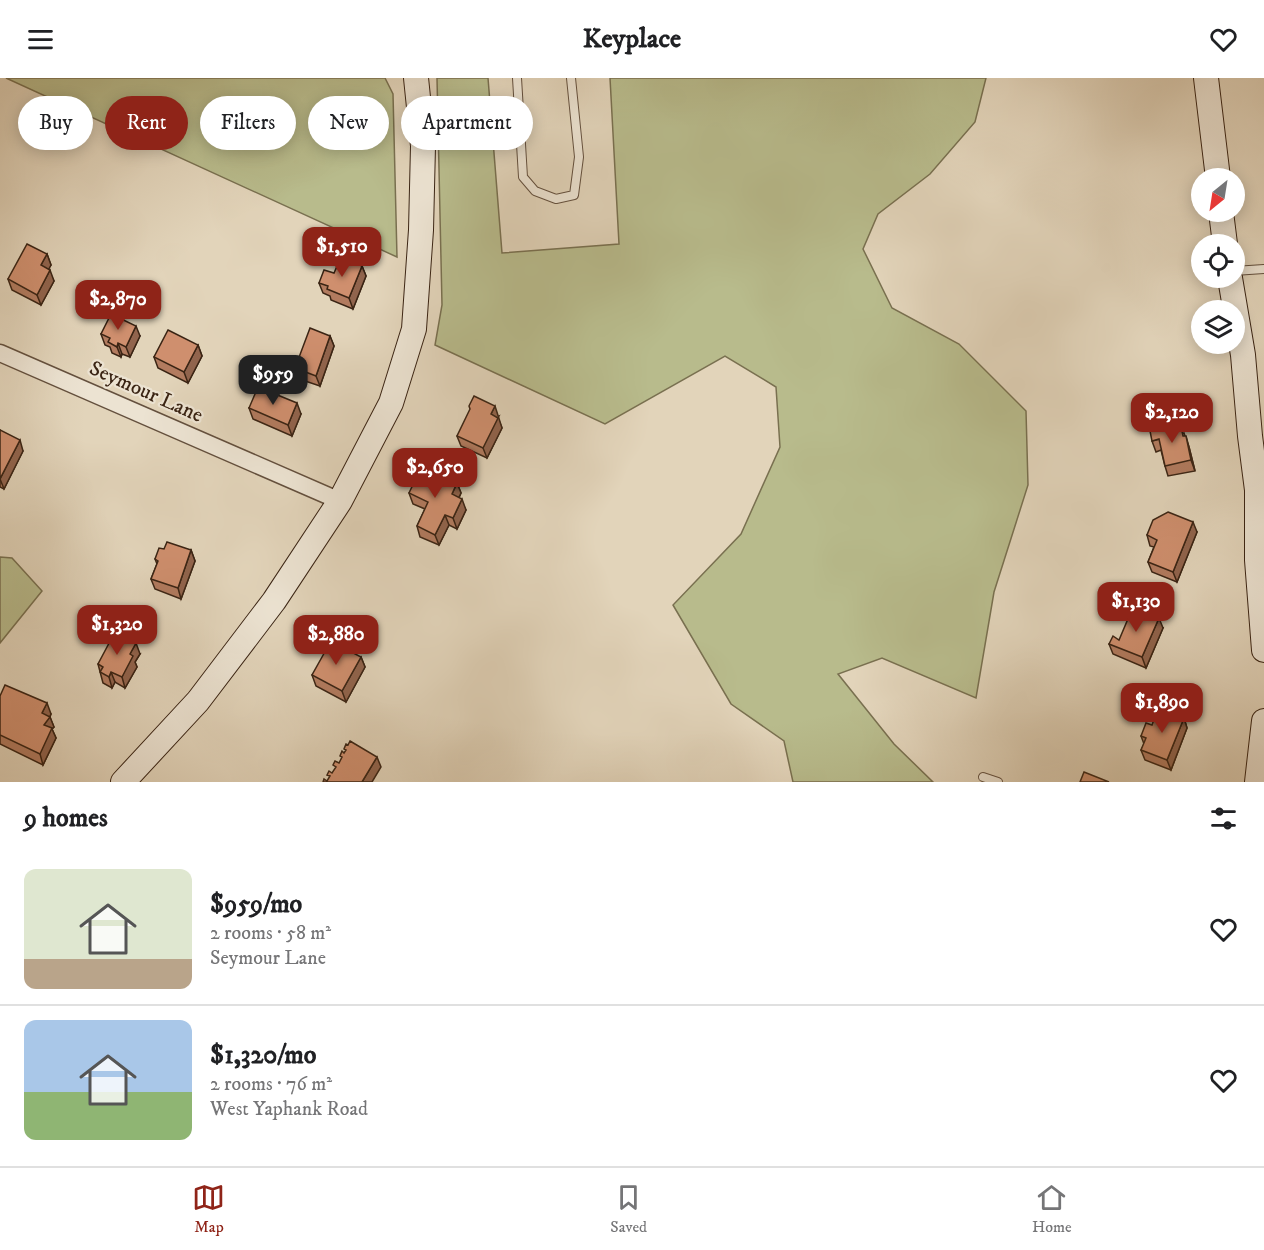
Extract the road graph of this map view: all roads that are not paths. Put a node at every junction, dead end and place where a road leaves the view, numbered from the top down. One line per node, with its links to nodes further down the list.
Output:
1 (416, 78): 10 (street)
2 (517, 78): 3 (lane)
3 (571, 78)
4 (1206, 78): 5 (street)
5 (1217, 168)
6 (1264, 269): 7 (lane)
7 (1245, 270)
8 (1232, 288): 11 (street)
9 (0, 353): 10 (street, Seymour Lane)
10 (340, 501): 14 (street)
11 (1264, 650)
12 (1264, 721): 16 (street)
13 (983, 777): 15 (lane)
14 (123, 782)
15 (998, 782)
16 (1257, 782)

